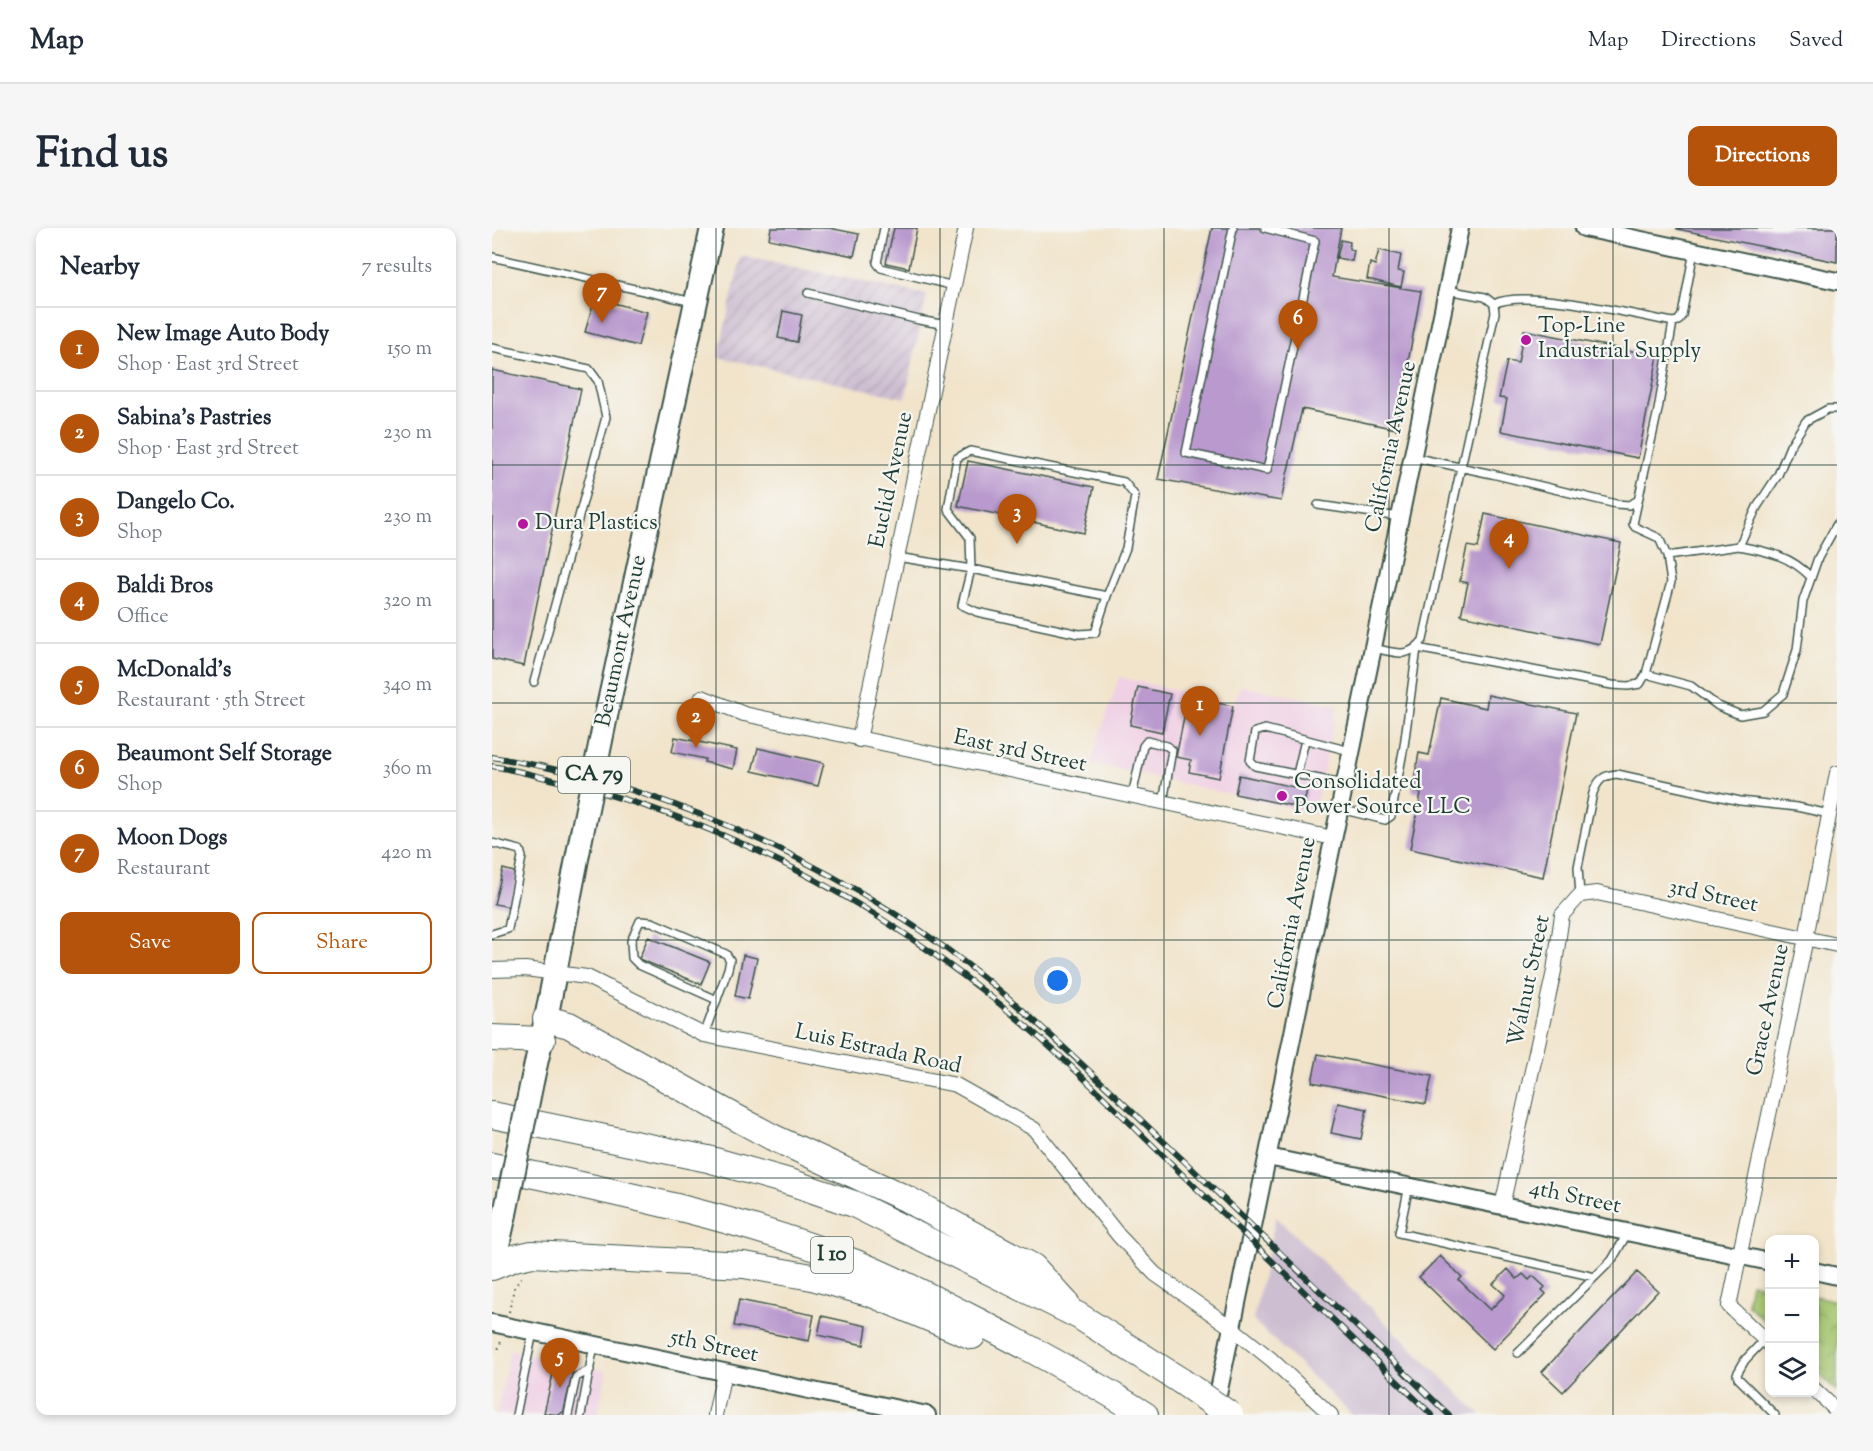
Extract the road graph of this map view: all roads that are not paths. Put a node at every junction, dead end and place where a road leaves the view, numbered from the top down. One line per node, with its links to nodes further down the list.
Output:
1 (712, 228): 14 (highway, Beaumont Avenue / CA 79)
2 (884, 228): 11 (lane)
3 (966, 228): 11 (street, Euclid Avenue)
4 (1233, 228): 5 (lane)
5 (1265, 228)
6 (1460, 228): 12 (street, California Avenue)
7 (1584, 228): 8 (street)
8 (1694, 251): 10 (street); 16 (lane)
9 (492, 256): 14 (lane)
10 (1837, 281)
11 (954, 286): 17 (street, Euclid Avenue)
12 (1448, 290): 15 (lane); 20 (street, California Avenue)
13 (808, 293): 17 (lane)
14 (695, 303): 54 (highway, Beaumont Avenue / CA 79, bridge)
15 (1494, 304): 16 (lane); 21 (lane)
16 (1673, 322): 22 (lane)
17 (946, 325): 28 (street, Euclid Avenue)
18 (492, 348): 35 (lane)
19 (1837, 409): 26 (lane)
20 (1413, 457): 21 (lane); 24 (street, California Avenue)
21 (1461, 468): 22 (lane); 33 (lane)
22 (1637, 501): 27 (lane)
23 (1318, 505): 24 (lane)
24 (1400, 517): 32 (street, California Avenue)
25 (1837, 524): 30 (lane)
26 (1739, 546): 27 (lane); 30 (lane)
27 (1667, 556): 34 (lane)
28 (897, 557): 29 (lane); 37 (street, Euclid Avenue)
29 (971, 569): 31 (lane); 31 (lane); 31 (lane)
30 (1811, 577): 34 (lane)
31 (1107, 596)
32 (1372, 648): 33 (lane); 39 (street, California Avenue)
33 (1417, 648): 34 (lane); 45 (lane)
34 (1646, 674)
35 (534, 682)
36 (702, 697): 37 (street, East 3rd Street)
37 (859, 740): 43 (street, East 3rd Street)
38 (1305, 740): 39 (lane); 41 (lane); 41 (lane)
39 (1351, 752): 42 (street, California Avenue)
40 (1837, 773): 46 (street, Grace Avenue)
41 (1297, 774): 42 (lane)
42 (1344, 784): 45 (street, California Avenue)
43 (1132, 796): 44 (street, East 3rd Street); 44 (lane)
44 (1163, 803): 47 (street, East 3rd Street)
45 (1339, 809): 47 (street, California Avenue)
46 (1831, 820): 49 (lane, Walnut Street); 51 (street, Grace Avenue)
47 (1333, 838): 60 (street, California Avenue)
48 (492, 843): 50 (lane)
49 (1580, 895): 51 (street, 3rd Street); 63 (street, Walnut Street)
50 (492, 934)
51 (1806, 938): 52 (street, 3rd Street); 65 (street, Grace Avenue)
52 (1837, 945)
53 (492, 970): 54 (street, Luis Estrada Road)
54 (555, 972): 56 (highway, Beaumont Avenue / CA 79); 57 (street, Luis Estrada Road)
55 (717, 1000): 55 (lane); 57 (lane)
56 (544, 1029): 58 (highway); 67 (highway, Beaumont Avenue / CA 79, bridge); 71 (highway)
57 (704, 1035): 73 (street, Luis Estrada Road)
58 (492, 1038)
59 (492, 1115): 71 (highway, I 10)
60 (1268, 1157): 62 (street, 4th Street); 73 (street, California Avenue)
61 (492, 1166): 88 (highway, I 10)
62 (1408, 1186): 63 (street, 4th Street); 70 (lane)
63 (1502, 1206): 64 (street, 4th Street)
64 (1628, 1232): 65 (street, 4th Street); 70 (lane)
65 (1740, 1256): 66 (street, 4th Street); 75 (street, Grace Avenue)
66 (1765, 1261)
67 (492, 1267): 88 (highway)
68 (1819, 1272): 69 (street)
69 (1837, 1276)
70 (1595, 1277): 78 (lane)
71 (1079, 1316): 90 (highway, I 10, bridge)
72 (492, 1323): 74 (street, 5th Street)
73 (1232, 1328): 89 (street, California Avenue); 91 (street, Luis Estrada Road)
74 (533, 1332): 77 (street, 5th Street); 83 (lane)
75 (1765, 1340)
76 (1766, 1343): 92 (lane)
77 (594, 1345): 79 (lane); 80 (street, 5th Street)
78 (1518, 1353)
79 (590, 1370): 84 (lane); 85 (lane)
80 (724, 1372): 86 (street); 87 (street, 5th Street)
81 (1819, 1393): 82 (street)
82 (1837, 1411)
83 (516, 1415)
84 (568, 1415)
85 (581, 1415)
86 (715, 1415)
87 (927, 1415)
88 (1145, 1415)
89 (1213, 1415)
90 (1230, 1415)
91 (1331, 1415)
92 (1774, 1415)

